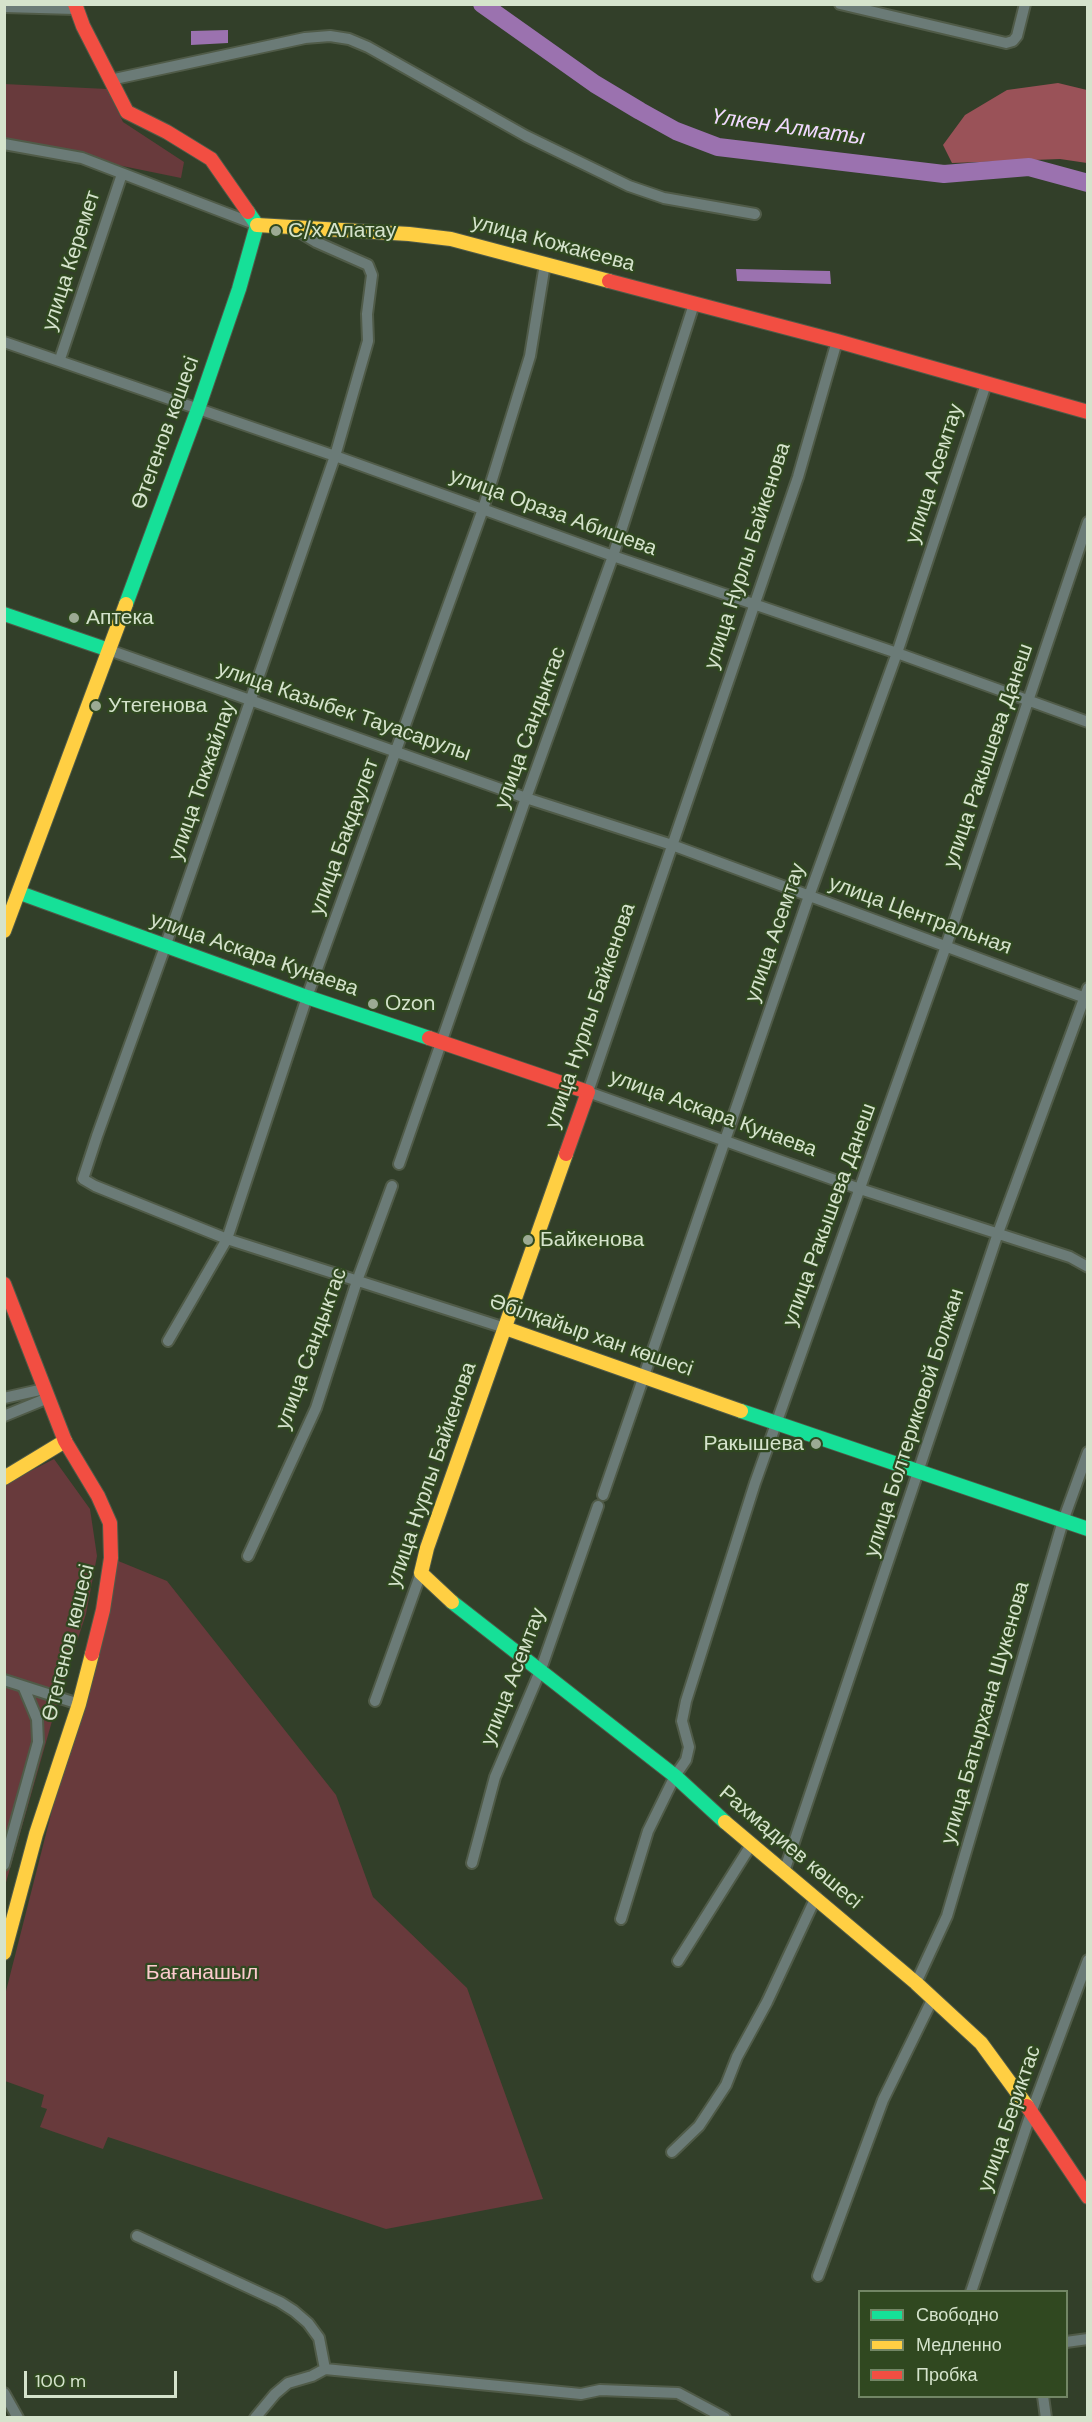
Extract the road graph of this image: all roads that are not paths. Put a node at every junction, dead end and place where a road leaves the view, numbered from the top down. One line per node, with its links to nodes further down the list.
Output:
1 (840, 4): 2 (street)
2 (1025, 4)
3 (75, 7): 4 (street); 5 (street)
4 (4, 8)
5 (110, 80): 8 (street); 9 (street)
6 (4, 144): 7 (street, улица Кожакеева)
7 (122, 174): 9 (street, улица Кожакеева); 15 (street, улица Керемет)
8 (755, 214)
9 (256, 225): 10 (street, улица Кожакеева); 17 (street, Өтегенов көшесі)
10 (292, 228): 11 (street, улица Кожакеева); 19 (street, улица Токжайлау)
11 (545, 264): 12 (street, улица Кожакеева); 20 (street, улица Бакдаулет)
12 (694, 304): 13 (street, улица Кожакеева); 22 (street, улица Сандыктас)
13 (837, 341): 16 (street, улица Кожакеева); 23 (street, улица Нурлы Байкенова)
14 (4, 342): 15 (street, улица Ораза Абишева)
15 (60, 359): 17 (street, улица Ораза Абишева)
16 (986, 384): 18 (street, улица Кожакеева); 26 (street, улица Асемтау)
17 (198, 409): 19 (street, улица Ораза Абишева); 25 (street, Өтегенов көшесі)
18 (1088, 412)
19 (335, 456): 20 (street, улица Ораза Абишева); 27 (street, улица Токжайлау)
20 (483, 509): 22 (street, улица Ораза Абишева); 30 (street, улица Бакдаулет)
21 (1088, 522): 28 (street, улица Ракышева Данеш)
22 (614, 556): 23 (street, улица Ораза Абишева); 31 (street, улица Сандыктас)
23 (755, 604): 26 (street, улица Ораза Абишева); 32 (street, улица Нурлы Байкенова)
24 (4, 614): 25 (street, улица Казыбек Тауасарулы)
25 (109, 650): 27 (street, улица Казыбек Тауасарулы); 33 (street, Өтегенов көшесі)
26 (897, 653): 28 (street, улица Ораза Абишева); 34 (street, улица Асемтау)
27 (251, 701): 30 (street, улица Казыбек Тауасарулы); 37 (street, улица Токжайлау)
28 (1029, 701): 29 (street, улица Ораза Абишева); 36 (street, улица Ракышева Данеш)
29 (1088, 722)
30 (396, 752): 31 (street, улица Казыбек Тауасарулы); 39 (street, улица Бакдаулет)
31 (526, 798): 32 (street, улица Казыбек Тауасарулы); 40 (street, улица Сандыктас)
32 (672, 844): 34 (street, улица Центральная); 41 (street, улица Нурлы Байкенова)
33 (20, 893): 35 (street, Өтегенов көшесі); 37 (street, улица Аскара Кунаева)
34 (809, 896): 36 (street, улица Центральная); 42 (street, улица Асемтау)
35 (4, 931)
36 (946, 946): 38 (street, улица Центральная); 46 (street, улица Ракышева Данеш)
37 (165, 947): 39 (street, улица Аскара Кунаева); 44 (street, улица Токжайлау)
38 (1086, 995): 47 (street, улица Болтериковой Болжан)
39 (307, 997): 40 (street, улица Аскара Кунаева); 48 (street, улица Бакдаулет)
40 (443, 1043): 41 (street, улица Аскара Кунаева); 43 (street, улица Сандыктас)
41 (588, 1092): 42 (street, улица Аскара Кунаева); 52 (street, улица Нурлы Байкенова)
42 (725, 1141): 46 (street, улица Аскара Кунаева); 54 (street, улица Асемтау)
43 (399, 1164)
44 (83, 1179): 48 (street, Әбілқайыр хан көшесі)
45 (392, 1186): 50 (street, улица Сандыктас)
46 (860, 1189): 47 (street, улица Аскара Кунаева); 58 (street, улица Ракышева Данеш)
47 (998, 1233): 49 (street, улица Аскара Кунаева); 61 (street, улица Болтериковой Болжан)
48 (227, 1239): 50 (street, Әбілқайыр хан көшесі); 53 (street, улица Бакдаулет)
49 (1088, 1267)
50 (357, 1281): 52 (street, Әбілқайыр хан көшесі); 67 (street, улица Сандыктас)
51 (4, 1284): 55 (street, Өтегенов көшесі)
52 (505, 1328): 54 (street, Әбілқайыр хан көшесі); 68 (street, улица Нурлы Байкенова)
53 (168, 1341)
54 (644, 1376): 58 (street, Әбілқайыр хан көшесі); 63 (street, улица Асемтау)
55 (46, 1394): 56 (street); 57 (street); 59 (street, Өтегенов көшесі)
56 (4, 1398)
57 (4, 1416)
58 (775, 1423): 61 (street, Әбілқайыр хан көшесі); 74 (street, улица Ракышева Данеш)
59 (65, 1441): 62 (street); 73 (street, Өтегенов көшесі)
60 (1088, 1452): 65 (street, улица Батырхана Шукенова)
61 (919, 1472): 65 (street, Әбілқайыр хан көшесі); 78 (street, улица Болтериковой Болжан)
62 (4, 1478)
63 (603, 1495)
64 (598, 1506): 69 (street, улица Асемтау)
65 (1063, 1521): 66 (street, Әбілқайыр хан көшесі); 84 (street, улица Батырхана Шукенова)
66 (1088, 1529)
67 (248, 1556)
68 (421, 1573): 69 (street, Рахмадиев көшесі); 72 (street, улица Нурлы Байкенова)
69 (541, 1669): 74 (street, Рахмадиев көшесі); 76 (street, улица Асемтау)
70 (4, 1680): 71 (street)
71 (24, 1688): 73 (street); 77 (street)
72 (375, 1701)
73 (79, 1704): 81 (street, Өтегенов көшесі)
74 (675, 1776): 75 (street, Рахмадиев көшесі); 80 (street, улица Ракышева Данеш)
75 (751, 1845): 78 (street, Рахмадиев көшесі); 83 (street)
76 (472, 1863)
77 (4, 1865)
78 (784, 1872): 79 (street, Рахмадиев көшесі)
79 (816, 1898): 84 (street, Рахмадиев көшесі); 87 (street)
80 (621, 1919)
81 (4, 1953)
82 (1088, 1960): 86 (street, улица Бериктас)
83 (678, 1961)
84 (916, 1983): 85 (street, Рахмадиев көшесі)
85 (933, 1998): 86 (street, Рахмадиев көшесі); 90 (street)
86 (1031, 2113): 88 (street, Рахмадиев көшесі); 91 (street, улица Бериктас)
87 (672, 2152)
88 (1088, 2197)
89 (136, 2236): 94 (street)
90 (818, 2276)
91 (972, 2290)
92 (1088, 2339): 93 (street)
93 (1068, 2342)
94 (325, 2369): 98 (street); 99 (street)
95 (4, 2392): 97 (street)
96 (1043, 2398): 100 (street)
97 (18, 2418)
98 (255, 2418)
99 (725, 2418)
100 (1046, 2418)

